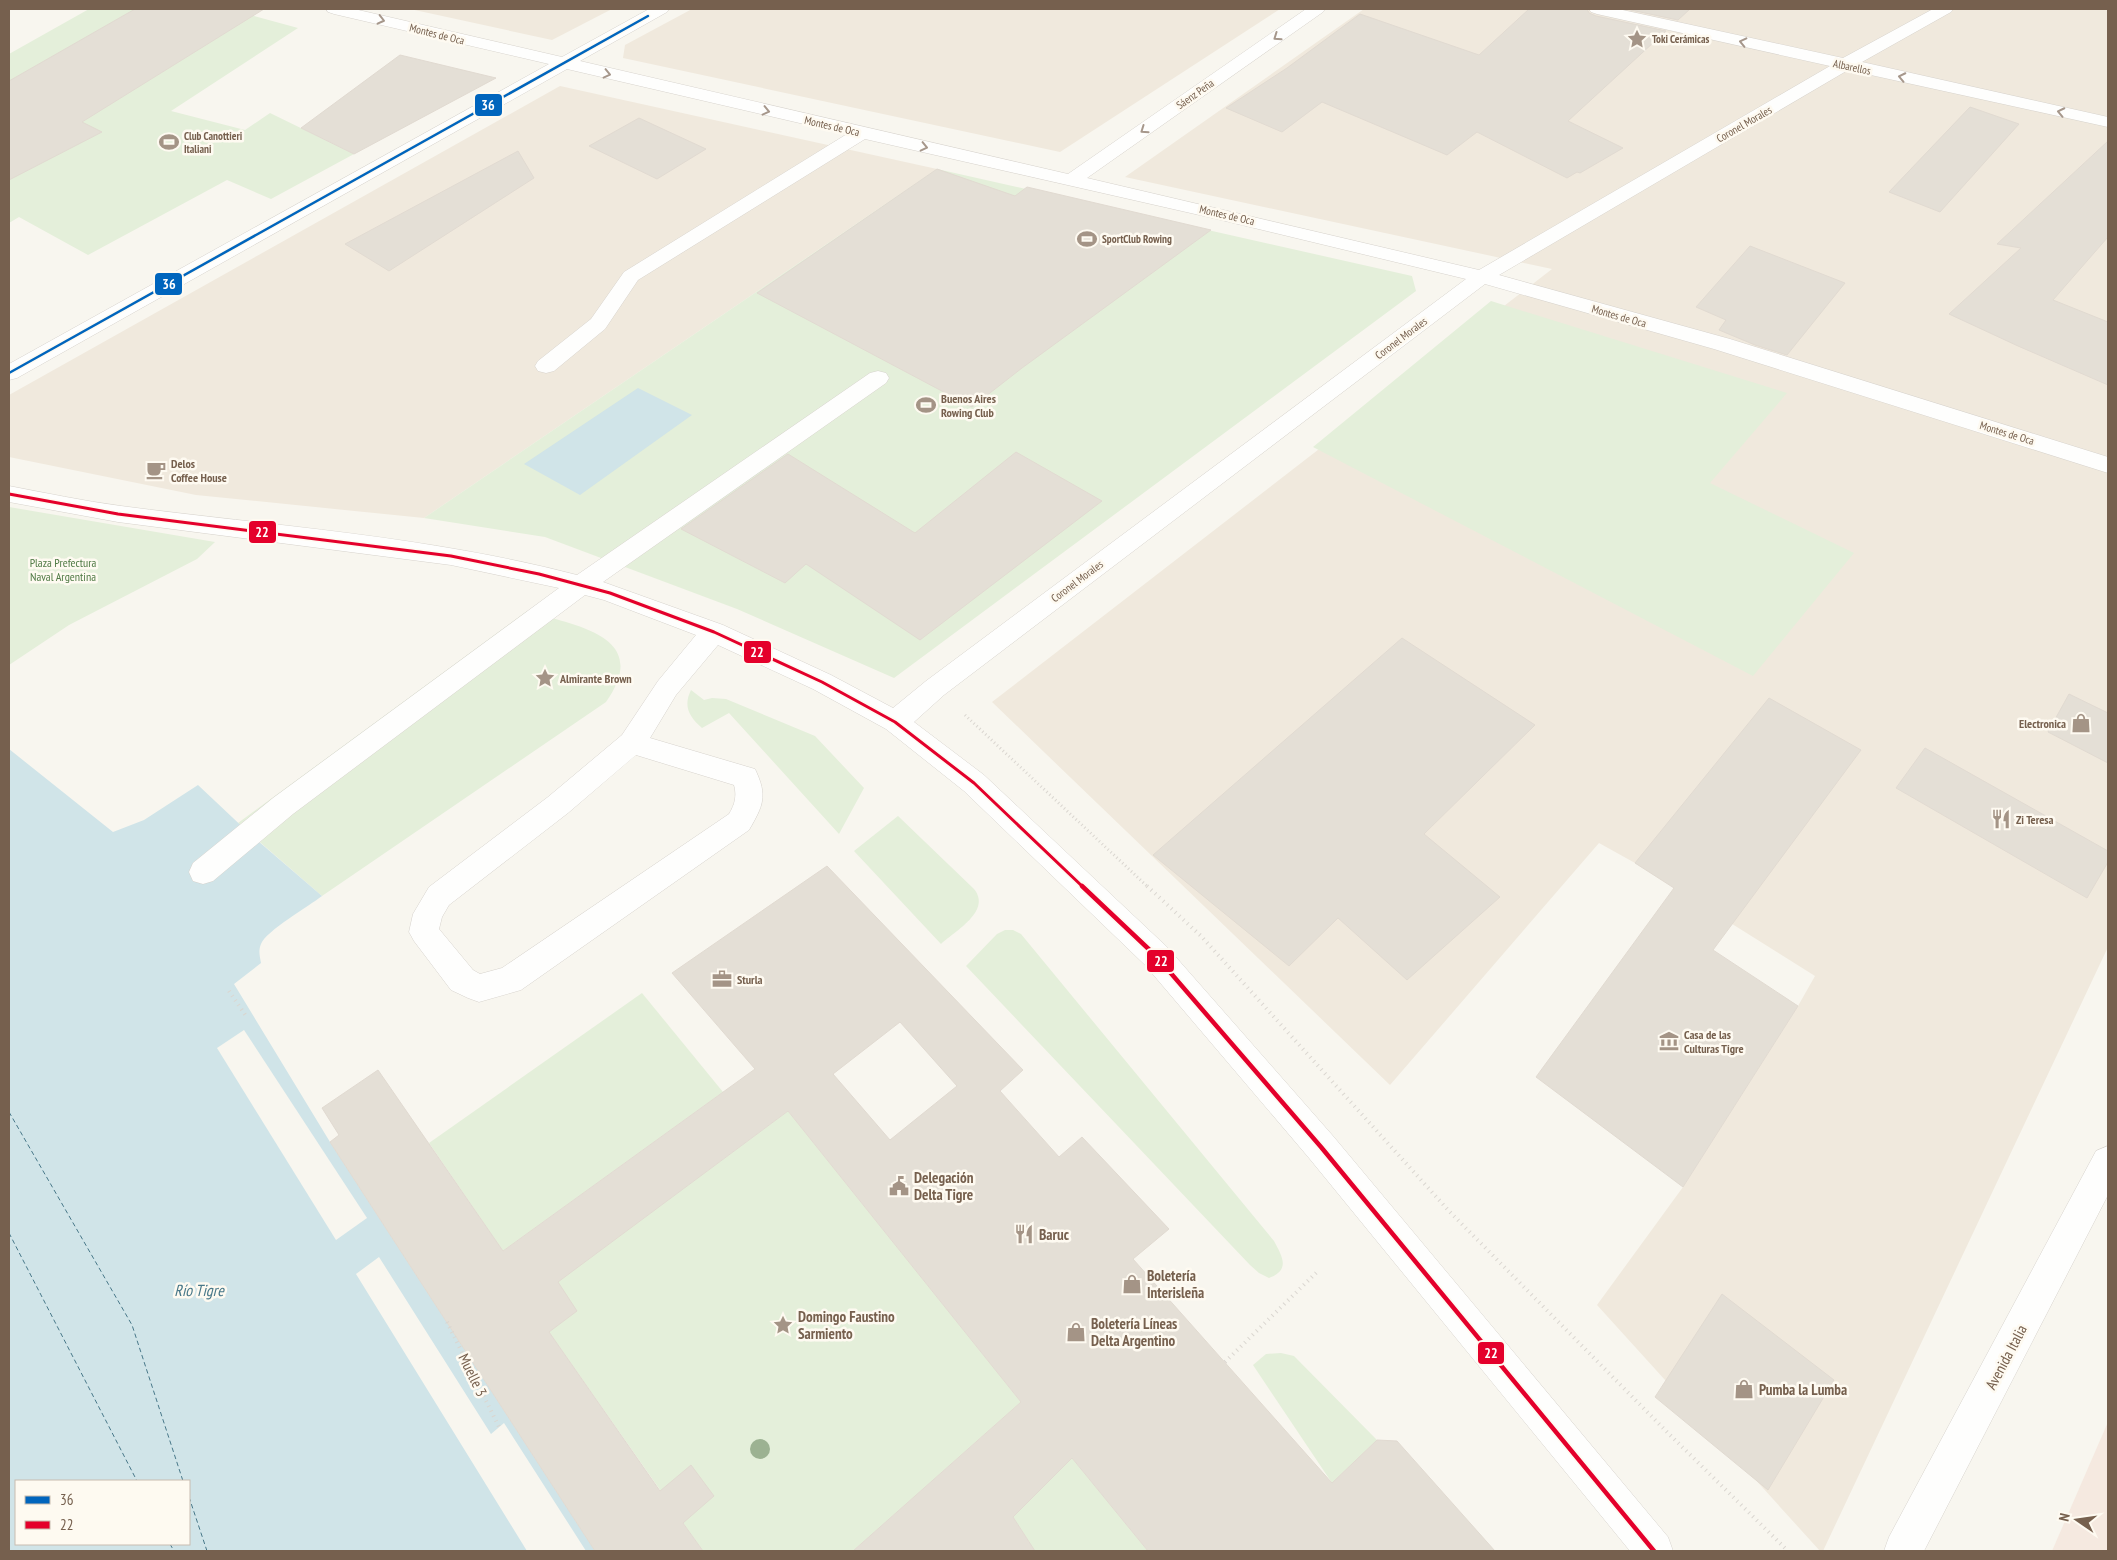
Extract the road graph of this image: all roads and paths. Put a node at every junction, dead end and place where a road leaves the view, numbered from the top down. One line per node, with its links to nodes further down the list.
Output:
1 (334, 9): 6 (street, Montes de Oca, one-way to 6)
2 (662, 9): 6 (street)
3 (1317, 9): 10 (street, Sáenz Peña, one-way to 10)
4 (1597, 9): 7 (street, Albarellos, one-way to 4)
5 (1945, 9): 7 (street, Coronel Morales)
6 (563, 64): 9 (street, Montes de Oca, one-way to 9); 13 (street)
7 (1844, 65): 8 (street, Albarellos, one-way to 7); 11 (street, Coronel Morales)
8 (2108, 122)
9 (862, 133): 10 (street, Montes de Oca, one-way to 10); 12 (street)
10 (1073, 180): 11 (street, Montes de Oca)
11 (1482, 277): 15 (street, Montes de Oca); 19 (street, Coronel Morales)
12 (546, 366)
13 (9, 373)
14 (878, 378): 17 (street)
15 (2108, 465)
16 (9, 494): 17 (street)
17 (581, 585): 18 (street); 22 (street)
18 (714, 632): 20 (street); 21 (street)
19 (935, 688): 20 (street, Coronel Morales); 31 (path)
20 (895, 722): 30 (street)
21 (632, 743): 21 (street)
22 (203, 872)
23 (229, 991): 24 (path)
24 (246, 1016)
25 (2108, 1162): 32 (street, Avenida Italia)
26 (1317, 1272): 28 (path)
27 (447, 1322): 29 (path, Muelle 3)
28 (1225, 1362)
29 (499, 1427)
30 (1654, 1551)
31 (1788, 1551)
32 (1903, 1551)

